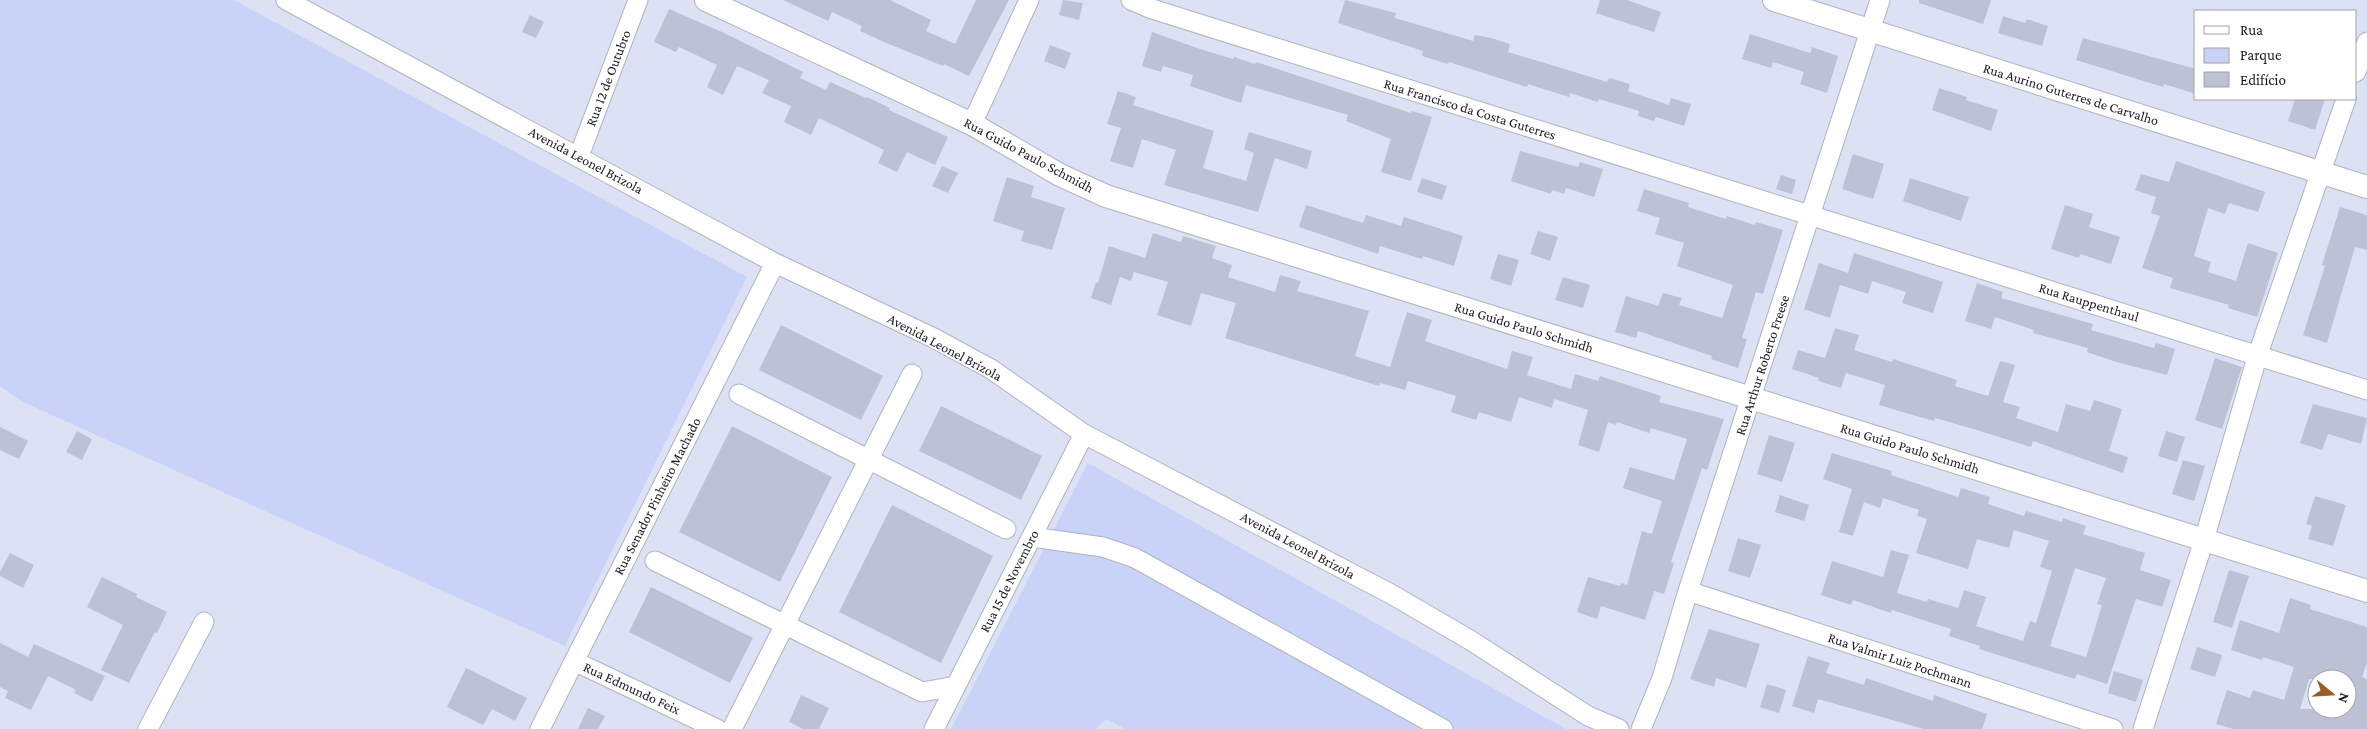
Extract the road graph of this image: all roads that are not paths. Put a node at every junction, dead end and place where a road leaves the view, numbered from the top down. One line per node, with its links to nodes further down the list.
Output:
1 (286, 0): 13 (street, Avenida Leonel Brizola)
2 (638, 0): 13 (street, Rua 12 de Outubro)
3 (706, 0): 12 (street, Rua Guido Paulo Schmidh)
4 (1029, 0): 12 (street)
5 (1131, 0): 16 (street, Rua Francisco da Costa Guterres)
6 (1774, 0): 8 (street, Rua Aurino Guterres de Carvalho)
7 (1880, 0): 8 (street, Rua Arthur Roberto Freese)
8 (1869, 31): 14 (street, Rua Aurino Guterres de Carvalho); 16 (street, Rua Arthur Roberto Freese)
9 (2367, 42): 10 (street)
10 (2357, 69)
11 (2346, 100): 14 (street)
12 (972, 124): 22 (street, Rua Guido Paulo Schmidh)
13 (579, 156): 17 (street, Avenida Leonel Brizola)
14 (2319, 172): 15 (street, Rua Aurino Guterres de Carvalho); 18 (street)
15 (2367, 187)
16 (1811, 216): 18 (street, Rua Rauppenthaul); 22 (street, Rua Arthur Roberto Freese)
17 (775, 263): 23 (street, Avenida Leonel Brizola); 33 (street, Rua Senador Pinheiro Machado)
18 (2258, 354): 20 (street, Rua Rauppenthaul); 27 (street)
19 (912, 374): 24 (street)
20 (2367, 390)
21 (738, 394): 24 (street)
22 (1752, 399): 27 (street, Rua Guido Paulo Schmidh); 30 (street, Rua Arthur Roberto Freese)
23 (1084, 434): 26 (street, Rua 15 de Novembro); 41 (street, Avenida Leonel Brizola)
24 (869, 460): 25 (street); 32 (street)
25 (1006, 529)
26 (1032, 537): 34 (street, Rua 15 de Novembro); 40 (street)
27 (2204, 540): 29 (street, Rua Guido Paulo Schmidh); 44 (street)
28 (655, 561): 32 (street)
29 (2367, 591)
30 (1688, 592): 42 (street, Rua Arthur Roberto Freese); 43 (street, Rua Valmir Luiz Pochmann)
31 (204, 622): 35 (street)
32 (784, 624): 34 (street); 38 (street)
33 (574, 661): 36 (street, Rua Senador Pinheiro Machado); 37 (street, Rua Edmundo Feix)
34 (956, 686): 39 (street, Rua 15 de Novembro)
35 (148, 729)
36 (540, 729)
37 (717, 729)
38 (732, 729)
39 (934, 729)
40 (1443, 729)
41 (1619, 729)
42 (1641, 729)
43 (2113, 729)
44 (2144, 729)

